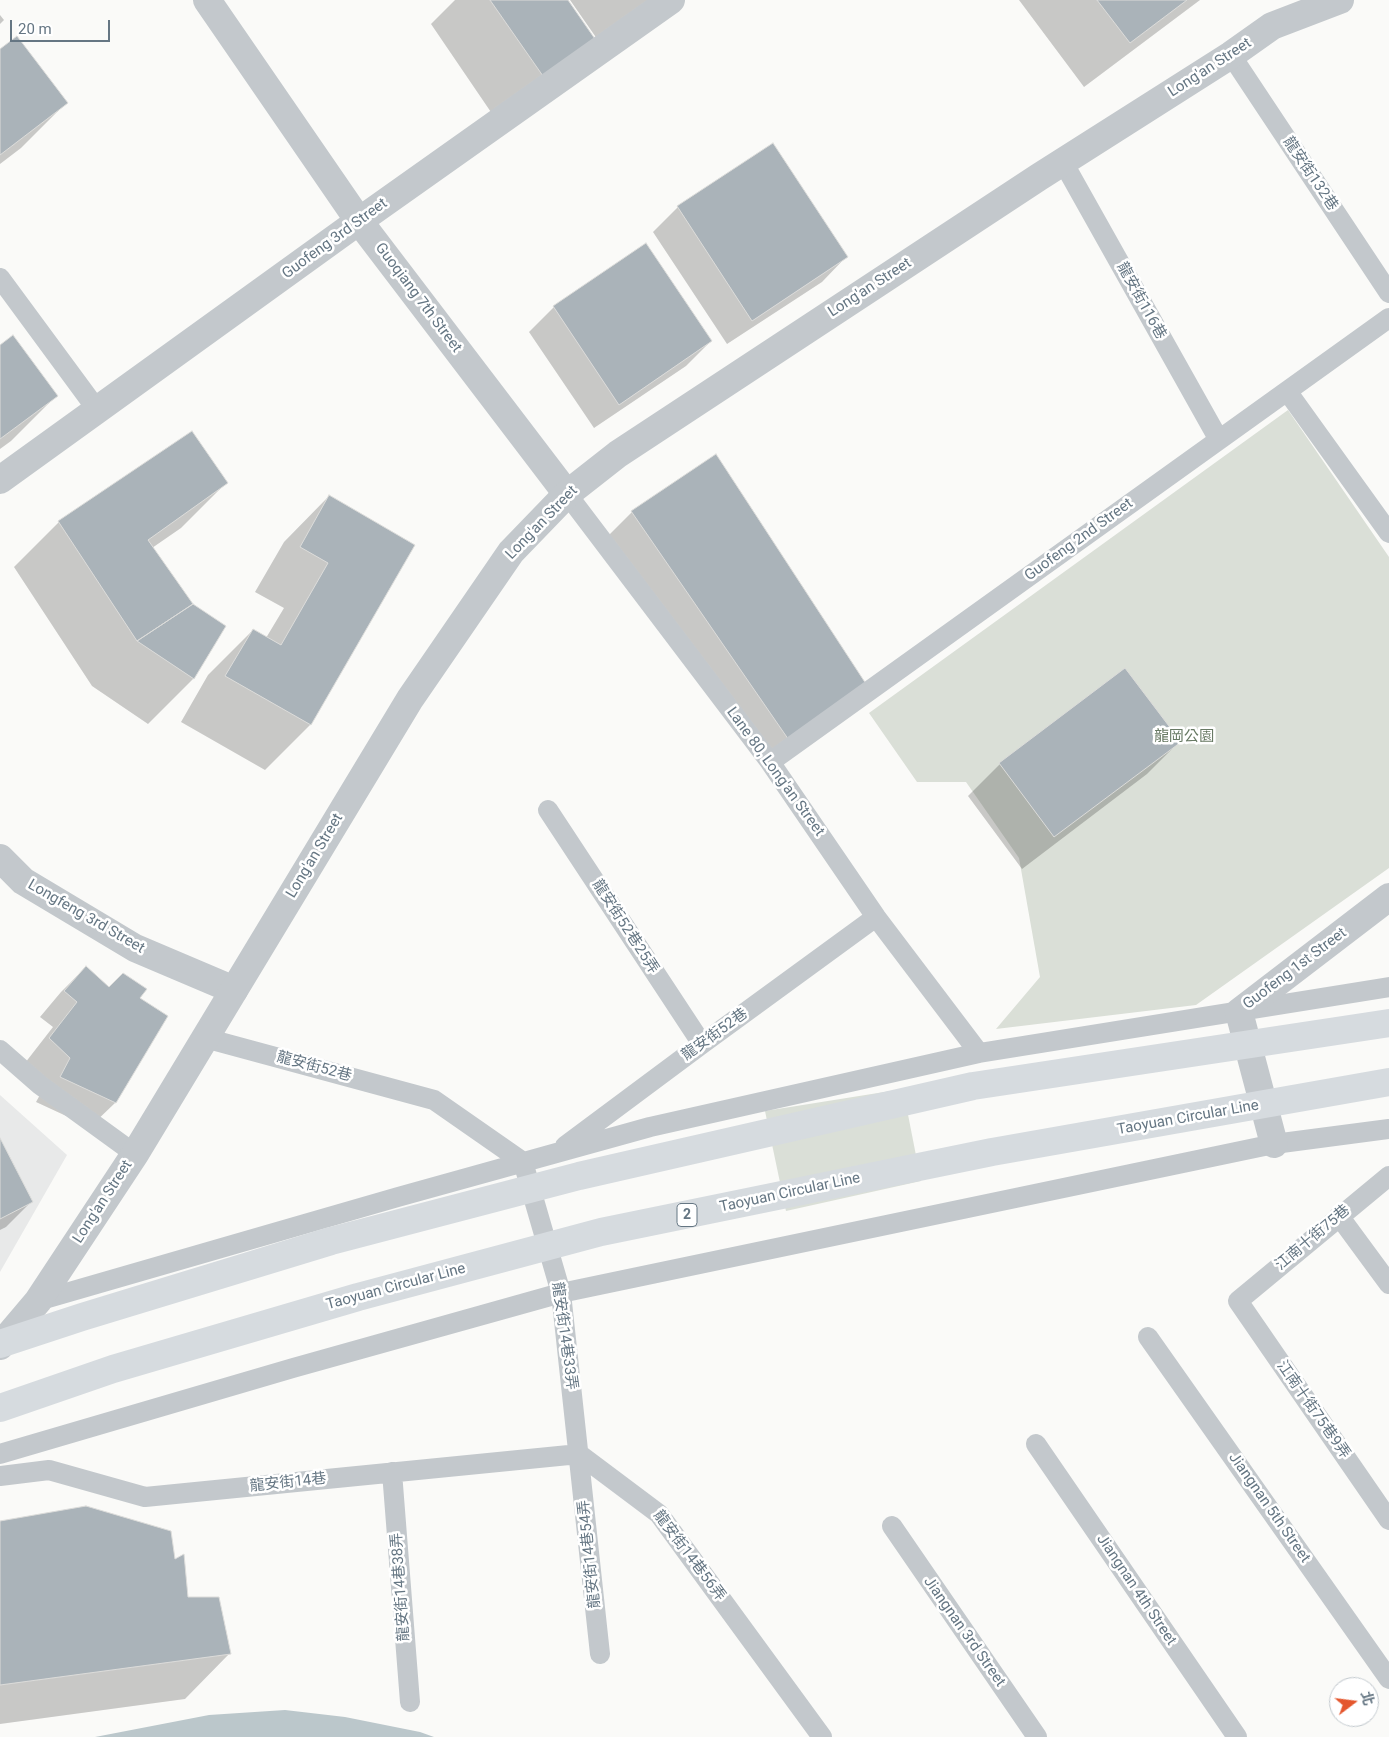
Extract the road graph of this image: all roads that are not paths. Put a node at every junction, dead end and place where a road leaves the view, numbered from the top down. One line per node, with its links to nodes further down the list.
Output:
1 (206, 0): 6 (street, Guoqiang 7th Street)
2 (671, 0): 6 (street, Guofeng 3rd Street)
3 (1340, 0): 4 (street, Long'an Street)
4 (1231, 56): 5 (street, Long'an Street); 8 (lane, 龍安街132巷)
5 (1063, 162): 12 (lane, 龍安街116巷); 14 (street, Long'an Street)
6 (359, 221): 11 (street, Guofeng 3rd Street); 14 (street, Guoqiang 7th Street)
7 (3, 290): 11 (lane)
8 (1389, 293)
9 (1389, 318): 10 (lane, Guofeng 2nd Street)
10 (1286, 391): 12 (lane, Guofeng 2nd Street); 15 (lane)
11 (98, 411): 13 (street, Guofeng 3rd Street)
12 (1219, 440): 16 (lane, Guofeng 2nd Street)
13 (0, 480)
14 (567, 494): 16 (lane, Lane 80, Long'an Street); 22 (street, Long'an Street)
15 (1389, 533)
16 (770, 762): 20 (lane, Lane 80, Long'an Street)
17 (548, 810): 26 (lane, 龍安街52巷25弄)
18 (0, 858): 22 (street, Longfeng 3rd Street)
19 (1389, 898): 23 (street, Guofeng 1st Street)
20 (876, 917): 26 (lane, 龍安街52巷); 28 (lane, Lane 80, Long'an Street)
21 (1389, 987): 23 (lane)
22 (234, 990): 25 (street, Long'an Street)
23 (1239, 1012): 28 (lane); 31 (street, Guofeng 1st Street)
24 (1389, 1023): 42 (highway)
25 (205, 1038): 32 (street, Long'an Street); 34 (lane, 龍安街52巷)
26 (702, 1044): 33 (lane, 龍安街52巷)
27 (0, 1050): 32 (lane)
28 (979, 1053): 33 (lane)
29 (1389, 1082): 43 (highway, Taoyuan Circular Line / 2)
30 (1389, 1129): 31 (lane)
31 (1274, 1144): 38 (lane)
32 (135, 1154): 39 (street, Long'an Street)
33 (555, 1154): 34 (lane)
34 (524, 1162): 38 (lane, 龍安街14巷33弄); 39 (lane)
35 (1389, 1176): 36 (lane, 江南十街75巷)
36 (1339, 1216): 37 (lane); 40 (lane, 江南十街75巷)
37 (1389, 1284)
38 (561, 1293): 45 (lane); 46 (lane, 龍安街14巷33弄)
39 (38, 1301): 42 (street, Long'an Street)
40 (1238, 1301): 49 (lane, 江南十街75巷9弄)
41 (1148, 1337): 52 (lane, Jiangnan 5th Street)
42 (0, 1345)
43 (0, 1408)
44 (1036, 1444): 56 (lane, Jiangnan 4th Street)
45 (0, 1454)
46 (579, 1454): 47 (lane, 龍安街14巷); 51 (lane, 龍安街14巷54弄); 54 (lane, 龍安街14巷56弄)
47 (392, 1472): 48 (lane, 龍安街14巷); 53 (lane, 龍安街14巷38弄)
48 (0, 1476)
49 (1389, 1520)
50 (892, 1526): 55 (lane, Jiangnan 3rd Street)
51 (600, 1654)
52 (1389, 1679)
53 (410, 1702)
54 (822, 1737)
55 (1037, 1737)
56 (1237, 1737)

